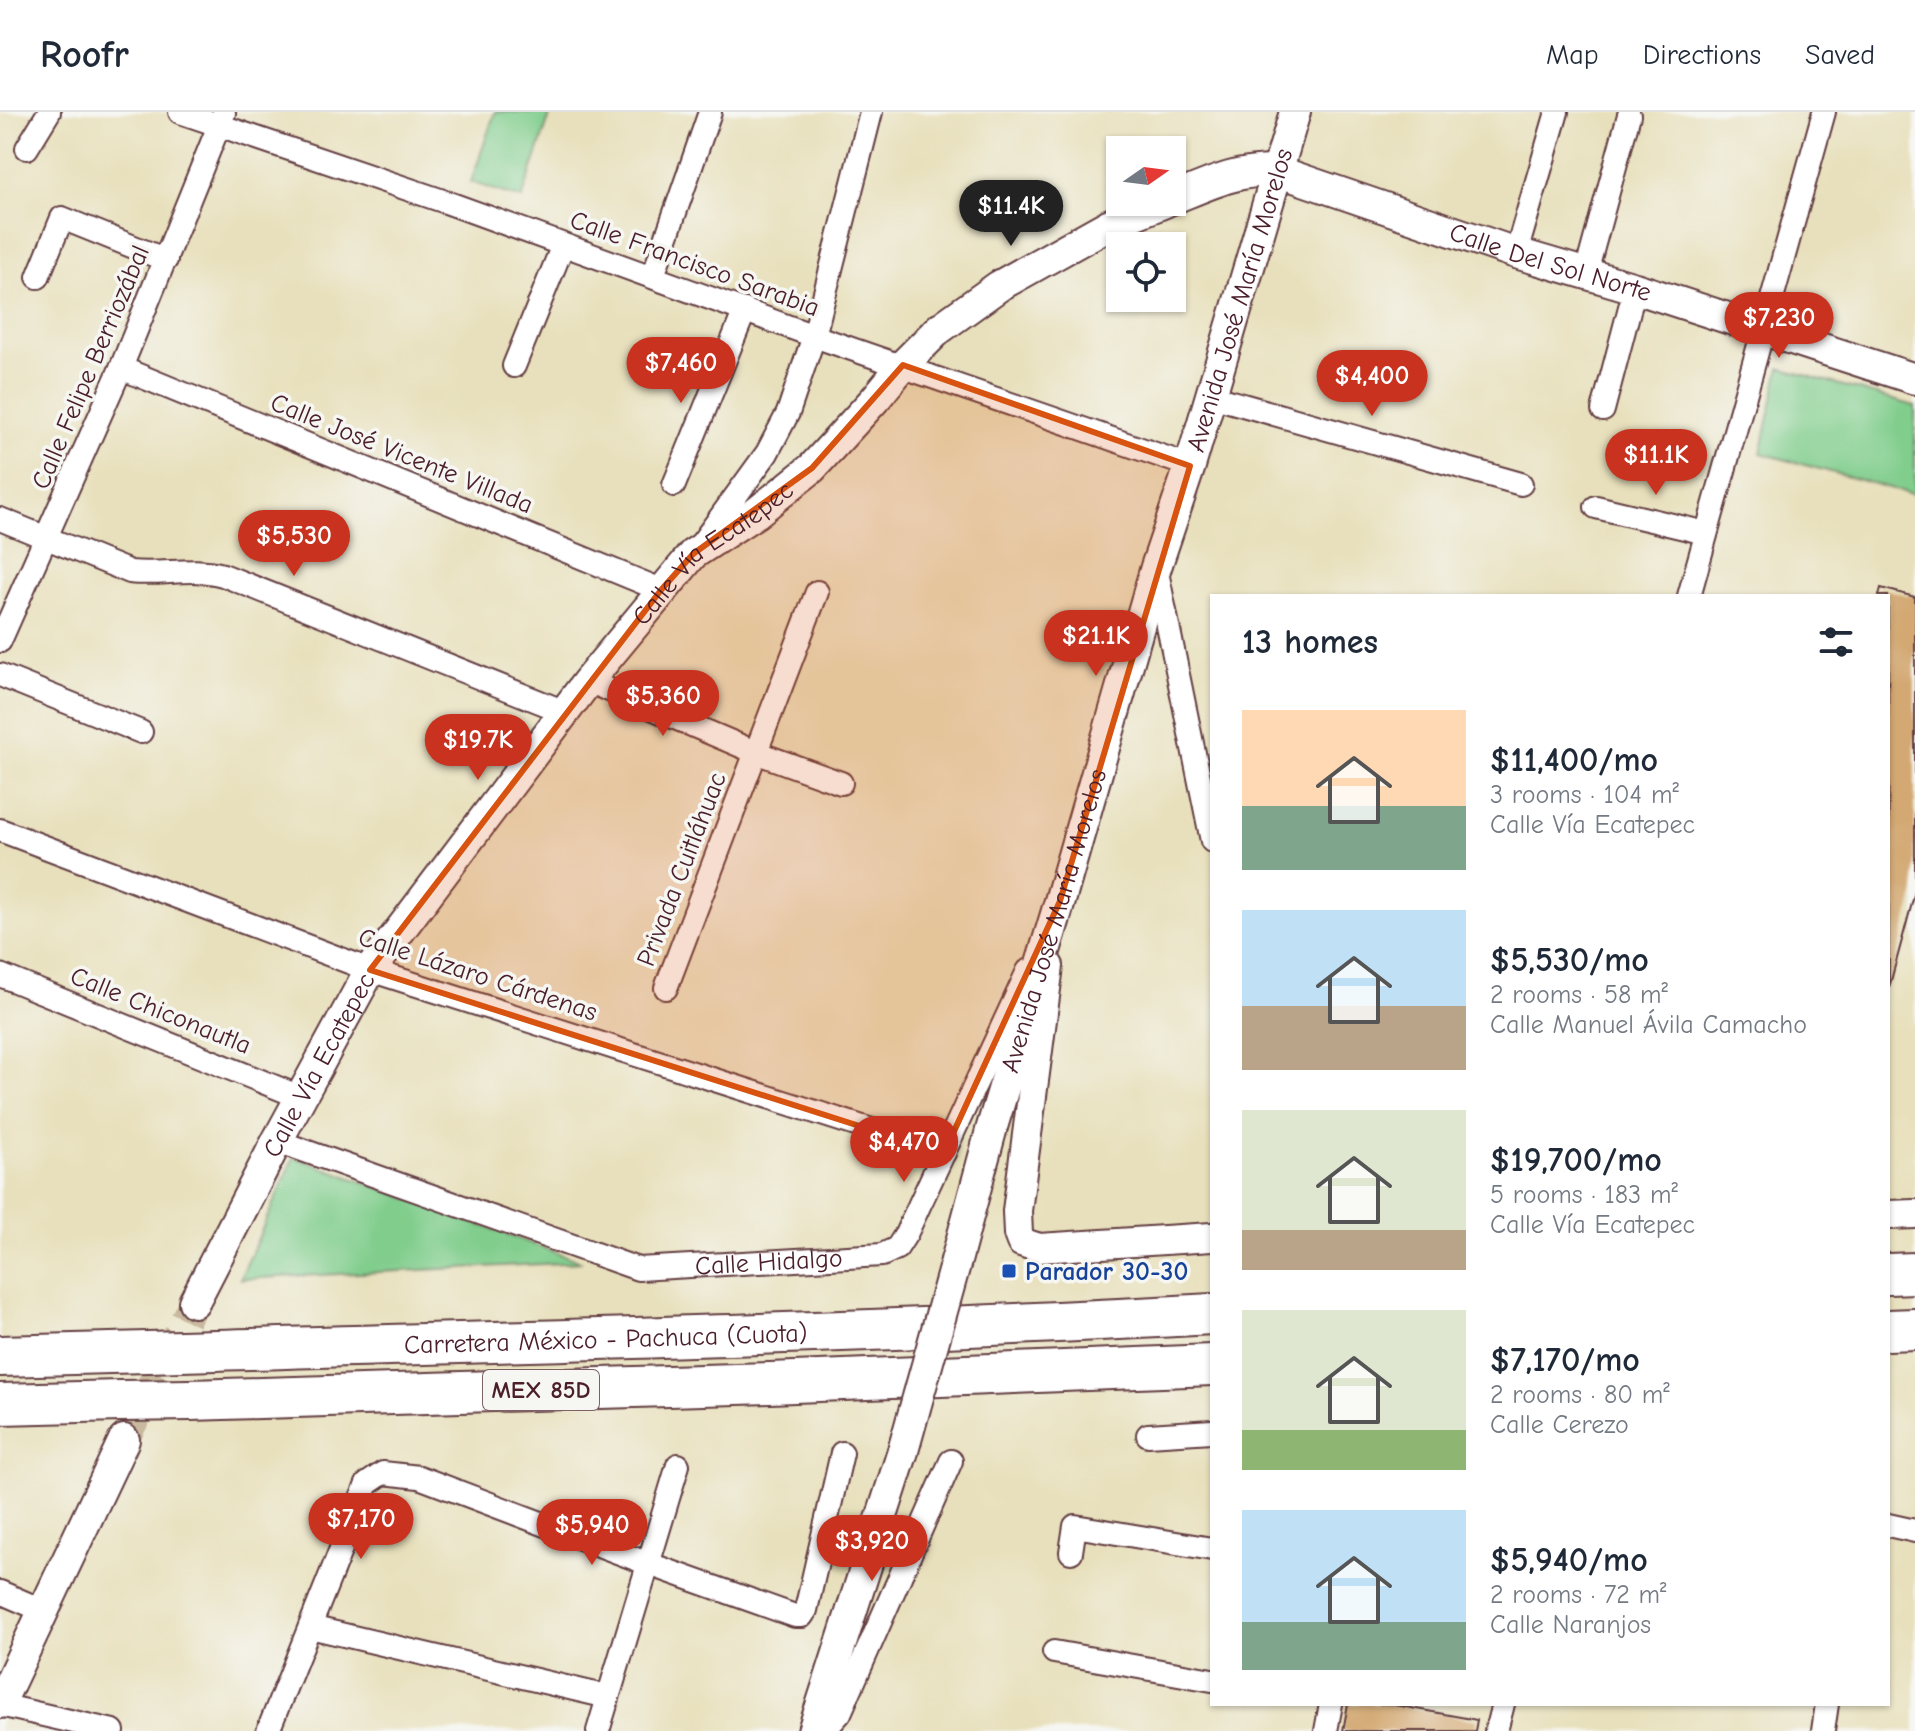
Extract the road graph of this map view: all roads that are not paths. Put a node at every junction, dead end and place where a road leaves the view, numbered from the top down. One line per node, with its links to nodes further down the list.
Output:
1 (49, 112): 10 (street)
2 (180, 112): 9 (street, Calle Francisco Sarabia)
3 (710, 112): 18 (street)
4 (871, 112): 23 (street)
5 (1295, 112): 11 (main road, Avenida José María Morelos)
6 (1557, 112): 15 (street)
7 (1824, 112): 22 (street)
8 (1629, 115): 17 (street)
9 (222, 118): 14 (street, Calle Francisco Sarabia); 16 (street, Calle Felipe Berriozábal)
10 (27, 148)
11 (1277, 171): 12 (main road); 15 (main road, Calle Del Sol Norte); 28 (main road, Avenida José María Morelos)
12 (1186, 193)
13 (1130, 216): 24 (main road, Calle Vía Ecatepec)
14 (563, 245): 18 (street, Calle Francisco Sarabia); 25 (street)
15 (1516, 253): 17 (main road, Calle Del Sol Norte)
16 (166, 260): 19 (street); 26 (street, Calle Felipe Berriozábal)
17 (1586, 273): 20 (main road, Calle Del Sol Norte)
18 (653, 276): 21 (street, Calle Francisco Sarabia)
19 (38, 277)
20 (1635, 288): 22 (main road, Calle Del Sol Norte); 29 (street)
21 (745, 310): 23 (street, Calle Francisco Sarabia); 32 (street)
22 (1764, 329): 27 (main road, Calle Del Sol Norte); 35 (street)
23 (814, 336): 24 (street, Calle Francisco Sarabia); 37 (street)
24 (903, 365): 30 (street, Calle Francisco Sarabia); 37 (main road, Calle Vía Ecatepec)
25 (514, 366)
26 (121, 368): 36 (street, Calle Felipe Berriozábal); 39 (street, Calle José Vicente Villada)
27 (1915, 379)
28 (1211, 396): 30 (main road, Avenida José María Morelos); 31 (street)
29 (1603, 410)
30 (1190, 466): 38 (main road, Avenida José María Morelos)
31 (1521, 484)
32 (674, 485)
33 (1596, 507): 35 (street)
34 (0, 519): 36 (street)
35 (1706, 533): 41 (street)
36 (47, 538): 42 (street, Calle Felipe Berriozábal); 45 (street)
37 (693, 554): 39 (main road, Calle Vía Ecatepec)
38 (1156, 567): 50 (street); 51 (main road, Avenida José María Morelos)
39 (661, 590): 44 (main road, Calle Vía Ecatepec)
40 (817, 592): 47 (street, Privada Cuitláhuac)
41 (1690, 594)
42 (0, 641)
43 (0, 675): 46 (street)
44 (588, 681): 45 (main road, Calle Vía Ecatepec); 47 (street)
45 (565, 712): 52 (main road, Calle Vía Ecatepec)
46 (141, 732)
47 (755, 752): 48 (street); 54 (street, Privada Cuitláhuac)
48 (841, 783)
49 (0, 830): 52 (street, Calle Lázaro Cárdenas)
50 (1210, 831)
51 (1057, 912): 57 (street, Calle Hidalgo); 60 (street); 94 (main road, Avenida José María Morelos, bridge)
52 (370, 970): 55 (main road, Calle Vía Ecatepec); 57 (street, Calle Lázaro Cárdenas)
53 (0, 975): 55 (street, Calle Chiconautla)
54 (666, 988)
55 (300, 1097): 56 (main road, Calle Vía Ecatepec)
56 (277, 1141): 57 (street, Calle Hidalgo); 63 (main road, Calle Vía Ecatepec)
57 (944, 1153)
58 (1915, 1214): 59 (street)
59 (1890, 1215)
60 (1210, 1237)
61 (1915, 1273): 62 (highway)
62 (1890, 1274)
63 (194, 1302)
64 (1210, 1314): 67 (highway, Carretera México - Pachuca (Cuota) / MEX 85D, bridge)
65 (1915, 1329): 66 (highway)
66 (1890, 1330)
67 (0, 1356)
68 (1210, 1365): 69 (highway, Carretera México - Pachuca (Cuota) / MEX 85D, bridge)
69 (0, 1404)
70 (1210, 1431): 71 (street)
71 (1148, 1435)
72 (124, 1440): 82 (main road)
73 (842, 1453): 80 (street)
74 (951, 1461): 95 (street)
75 (678, 1465): 80 (street)
76 (1890, 1525): 77 (street)
77 (1915, 1531)
78 (1210, 1549): 79 (street)
79 (1071, 1552)
80 (649, 1564): 83 (street); 86 (street)
81 (0, 1592): 82 (street)
82 (44, 1611): 87 (main road)
83 (310, 1627): 86 (street); 92 (street)
84 (1054, 1652): 85 (street)
85 (1210, 1680)
86 (608, 1697): 93 (street)
87 (0, 1704): 91 (street)
88 (1331, 1706): 96 (street)
89 (1502, 1706): 97 (street)
90 (1827, 1706): 98 (street)
91 (113, 1731)
92 (268, 1731)
93 (598, 1731)
94 (813, 1731)
95 (824, 1731)
96 (1326, 1731)
97 (1496, 1731)
98 (1823, 1731)

